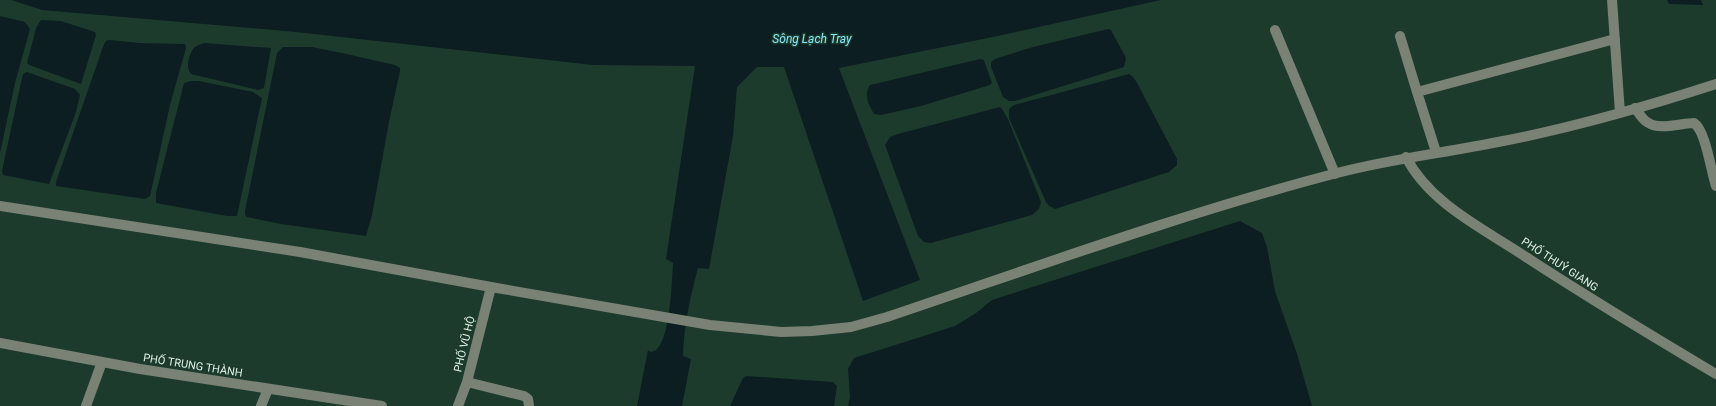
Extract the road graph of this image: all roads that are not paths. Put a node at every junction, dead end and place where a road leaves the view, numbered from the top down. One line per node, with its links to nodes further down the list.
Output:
1 (1612, 0): 4 (street)
2 (1275, 30): 11 (street)
3 (1400, 36): 6 (street)
4 (1615, 39): 6 (street); 8 (street)
5 (1716, 84): 7 (street)
6 (1417, 92): 9 (street)
7 (1635, 108): 8 (street); 12 (street)
8 (1620, 112): 9 (street)
9 (1436, 152): 10 (street)
10 (1406, 157): 11 (street); 17 (street, PHỐ THUỶ GIANG)
11 (1335, 174): 14 (street)
12 (1716, 186)
13 (0, 206): 14 (street)
14 (490, 287): 18 (street, PHỐ VŨ HỘ)
15 (0, 343): 16 (street, PHỐ TRUNG THÀNH)
16 (102, 362): 19 (street, PHỐ TRUNG THÀNH); 20 (street)
17 (1716, 374)
18 (466, 383): 23 (street, PHỐ VŨ HỘ); 24 (street)
19 (268, 389): 21 (street); 22 (street, PHỐ TRUNG THÀNH)
20 (86, 406)
21 (261, 406)
22 (382, 406)
23 (458, 406)
24 (529, 406)

